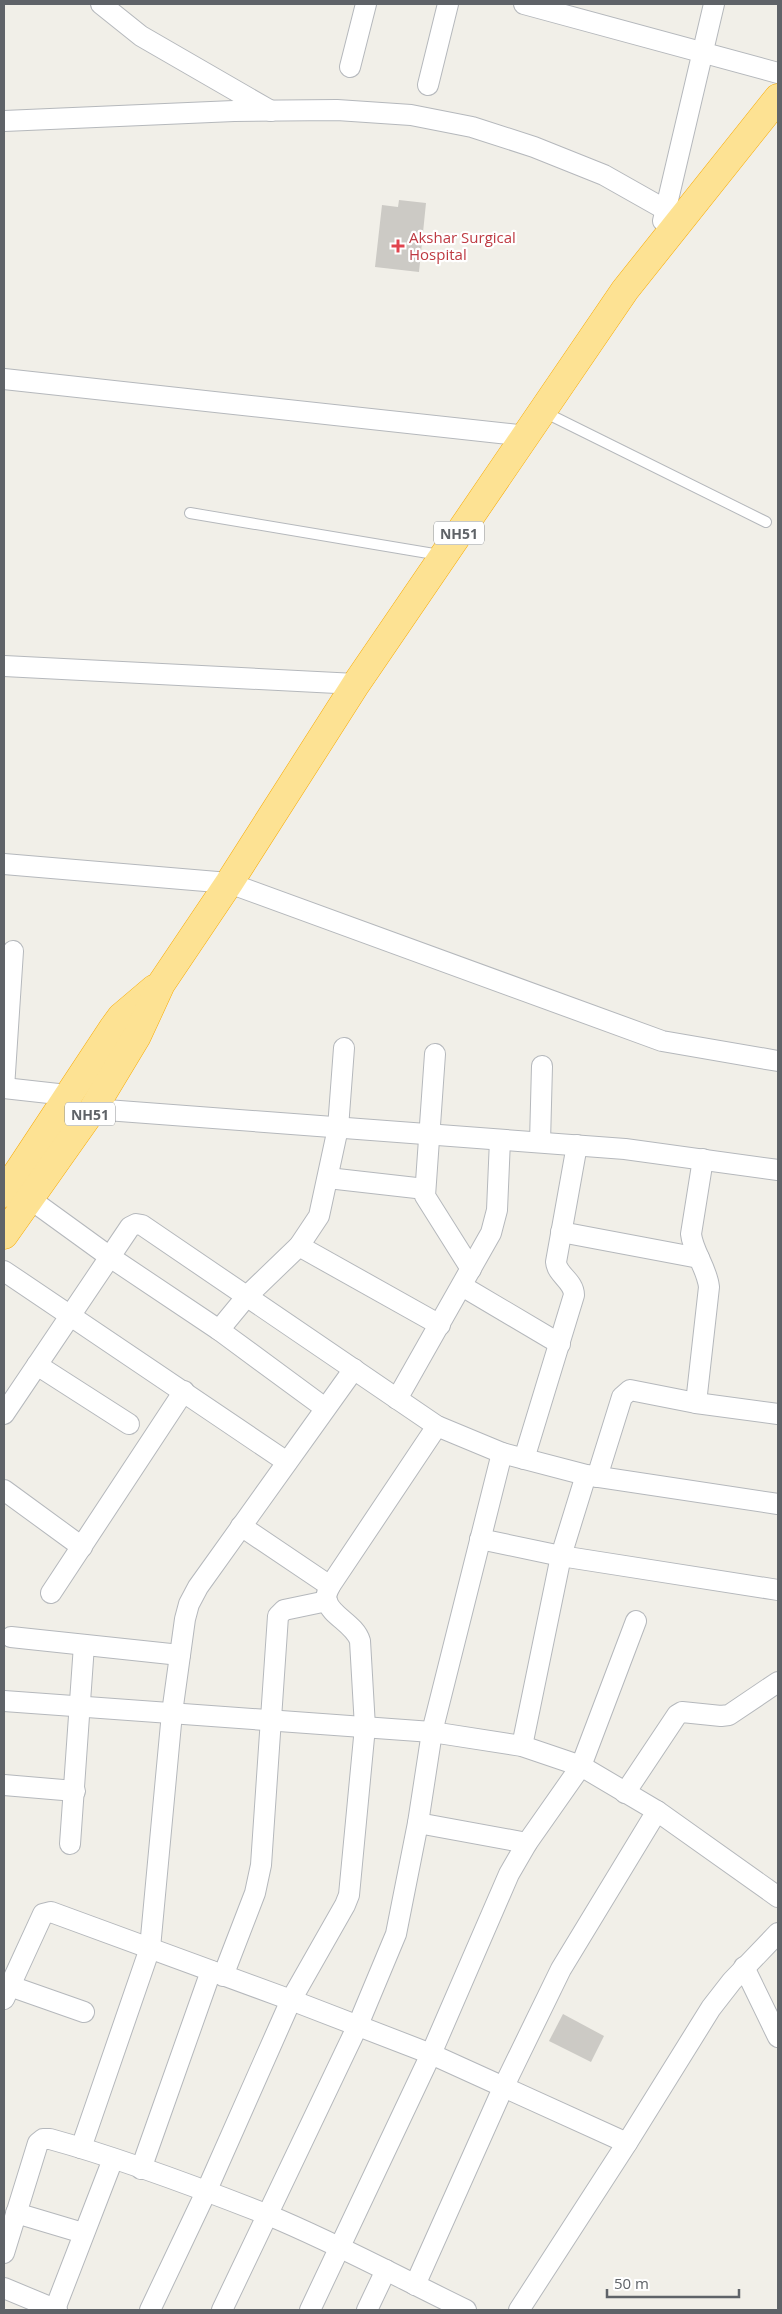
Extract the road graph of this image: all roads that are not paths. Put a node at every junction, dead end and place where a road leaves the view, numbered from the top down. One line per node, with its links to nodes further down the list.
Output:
1 (102, 4): 11 (street)
2 (366, 4): 7 (street)
3 (448, 4): 9 (street)
4 (524, 4): 6 (street)
5 (714, 4): 6 (street)
6 (703, 53): 8 (street); 13 (street)
7 (350, 67)
8 (778, 73)
9 (428, 84)
10 (775, 109): 14 (highway, NH51)
11 (271, 111): 12 (street); 13 (street)
12 (4, 121)
13 (666, 210): 14 (street)
14 (656, 253): 16 (highway, NH51)
15 (6, 378): 17 (street)
16 (544, 412): 17 (highway, NH51); 19 (lane)
17 (527, 436): 20 (highway, NH51)
18 (190, 513): 20 (lane)
19 (766, 522)
20 (444, 555): 22 (highway, NH51)
21 (4, 666): 22 (street)
22 (356, 684): 24 (highway, NH51)
23 (4, 864): 24 (street)
24 (229, 883): 26 (highway, NH51); 29 (street)
25 (13, 951): 31 (street)
26 (161, 984): 32 (highway, NH51); 33 (highway, NH51)
27 (344, 1048): 34 (street)
28 (436, 1054): 35 (street)
29 (778, 1061)
30 (542, 1066): 37 (street)
31 (4, 1088): 32 (street)
32 (67, 1095): 43 (highway, NH51)
33 (93, 1109): 34 (street); 44 (highway, NH51)
34 (338, 1128): 35 (street); 41 (street)
35 (428, 1135): 36 (street); 42 (street)
36 (500, 1140): 37 (street); 51 (street)
37 (540, 1142): 38 (street)
38 (577, 1145): 39 (street); 45 (street)
39 (703, 1160): 40 (street); 49 (street)
40 (778, 1170)
41 (328, 1178): 42 (street); 47 (street)
42 (425, 1189): 51 (street)
43 (4, 1193)
44 (30, 1199): 46 (highway, NH51); 48 (street)
45 (561, 1232): 49 (street); 56 (street)
46 (4, 1235)
47 (300, 1246): 52 (street); 54 (street)
48 (110, 1257): 52 (street); 53 (street); 55 (street)
49 (699, 1258): 61 (street)
50 (4, 1272): 53 (street)
51 (466, 1278): 54 (street); 56 (street)
52 (247, 1296): 55 (street); 58 (street)
53 (70, 1315): 57 (street); 59 (street)
54 (440, 1325): 60 (street)
55 (218, 1330): 62 (street)
56 (560, 1344): 68 (street)
57 (37, 1365): 63 (street); 65 (street)
58 (354, 1369): 60 (street); 62 (street)
59 (184, 1392): 69 (street); 75 (street)
60 (397, 1399): 66 (street)
61 (696, 1403): 64 (street); 70 (street)
62 (325, 1408): 69 (street)
63 (4, 1414)
64 (778, 1414)
65 (129, 1424)
66 (438, 1426): 67 (street); 79 (street)
67 (502, 1454): 68 (street); 74 (street)
68 (524, 1460): 70 (street)
69 (287, 1462): 73 (street)
70 (592, 1476): 72 (street); 76 (street)
71 (4, 1490): 75 (street)
72 (778, 1504)
73 (242, 1526): 79 (street); 83 (street)
74 (480, 1539): 76 (street); 90 (street)
75 (82, 1547): 78 (street)
76 (561, 1556): 77 (street); 91 (street)
77 (778, 1590)
78 (51, 1592)
79 (328, 1593): 88 (street); 89 (street)
80 (636, 1621): 92 (street)
81 (11, 1636): 82 (street)
82 (84, 1645): 83 (street); 86 (street)
83 (180, 1655): 87 (street)
84 (778, 1682): 95 (street)
85 (4, 1701): 86 (street)
86 (79, 1706): 87 (street); 94 (street)
87 (172, 1713): 88 (street); 102 (street)
88 (270, 1722): 89 (street); 104 (street)
89 (365, 1727): 90 (street); 106 (street)
90 (432, 1732): 91 (street); 97 (street)
91 (522, 1746): 92 (street)
92 (581, 1766): 95 (street); 98 (street)
93 (4, 1785): 94 (street)
94 (75, 1791): 99 (street)
95 (625, 1793): 96 (street)
96 (657, 1811): 100 (street); 111 (street)
97 (418, 1823): 98 (street); 108 (street)
98 (527, 1843): 110 (street)
99 (70, 1844)
100 (778, 1897)
101 (778, 1933): 103 (street)
102 (150, 1948): 104 (street); 105 (street); 113 (street)
103 (744, 1967): 109 (street); 112 (street)
104 (217, 1973): 106 (street); 115 (street)
105 (7, 1992): 107 (street)
106 (291, 2000): 108 (street); 116 (street)
107 (84, 2012)
108 (358, 2025): 110 (street); 118 (street)
109 (778, 2037)
110 (430, 2054): 111 (street); 120 (street)
111 (503, 2088): 112 (street); 123 (street)
112 (627, 2144): 131 (street)
113 (81, 2148): 114 (street); 117 (street)
114 (113, 2159): 115 (street); 119 (street)
115 (141, 2168): 116 (street)
116 (206, 2192): 118 (street); 126 (street)
117 (16, 2213): 119 (street); 121 (street)
118 (268, 2216): 120 (street); 127 (street)
119 (83, 2233): 125 (street)
120 (339, 2248): 122 (street); 128 (street)
121 (4, 2253)
122 (386, 2270): 123 (street); 129 (street)
123 (415, 2285): 130 (street)
124 (4, 2288): 125 (street)
125 (56, 2310)
126 (150, 2310)
127 (222, 2310)
128 (310, 2310)
129 (367, 2310)
130 (466, 2310)
131 (519, 2310)

